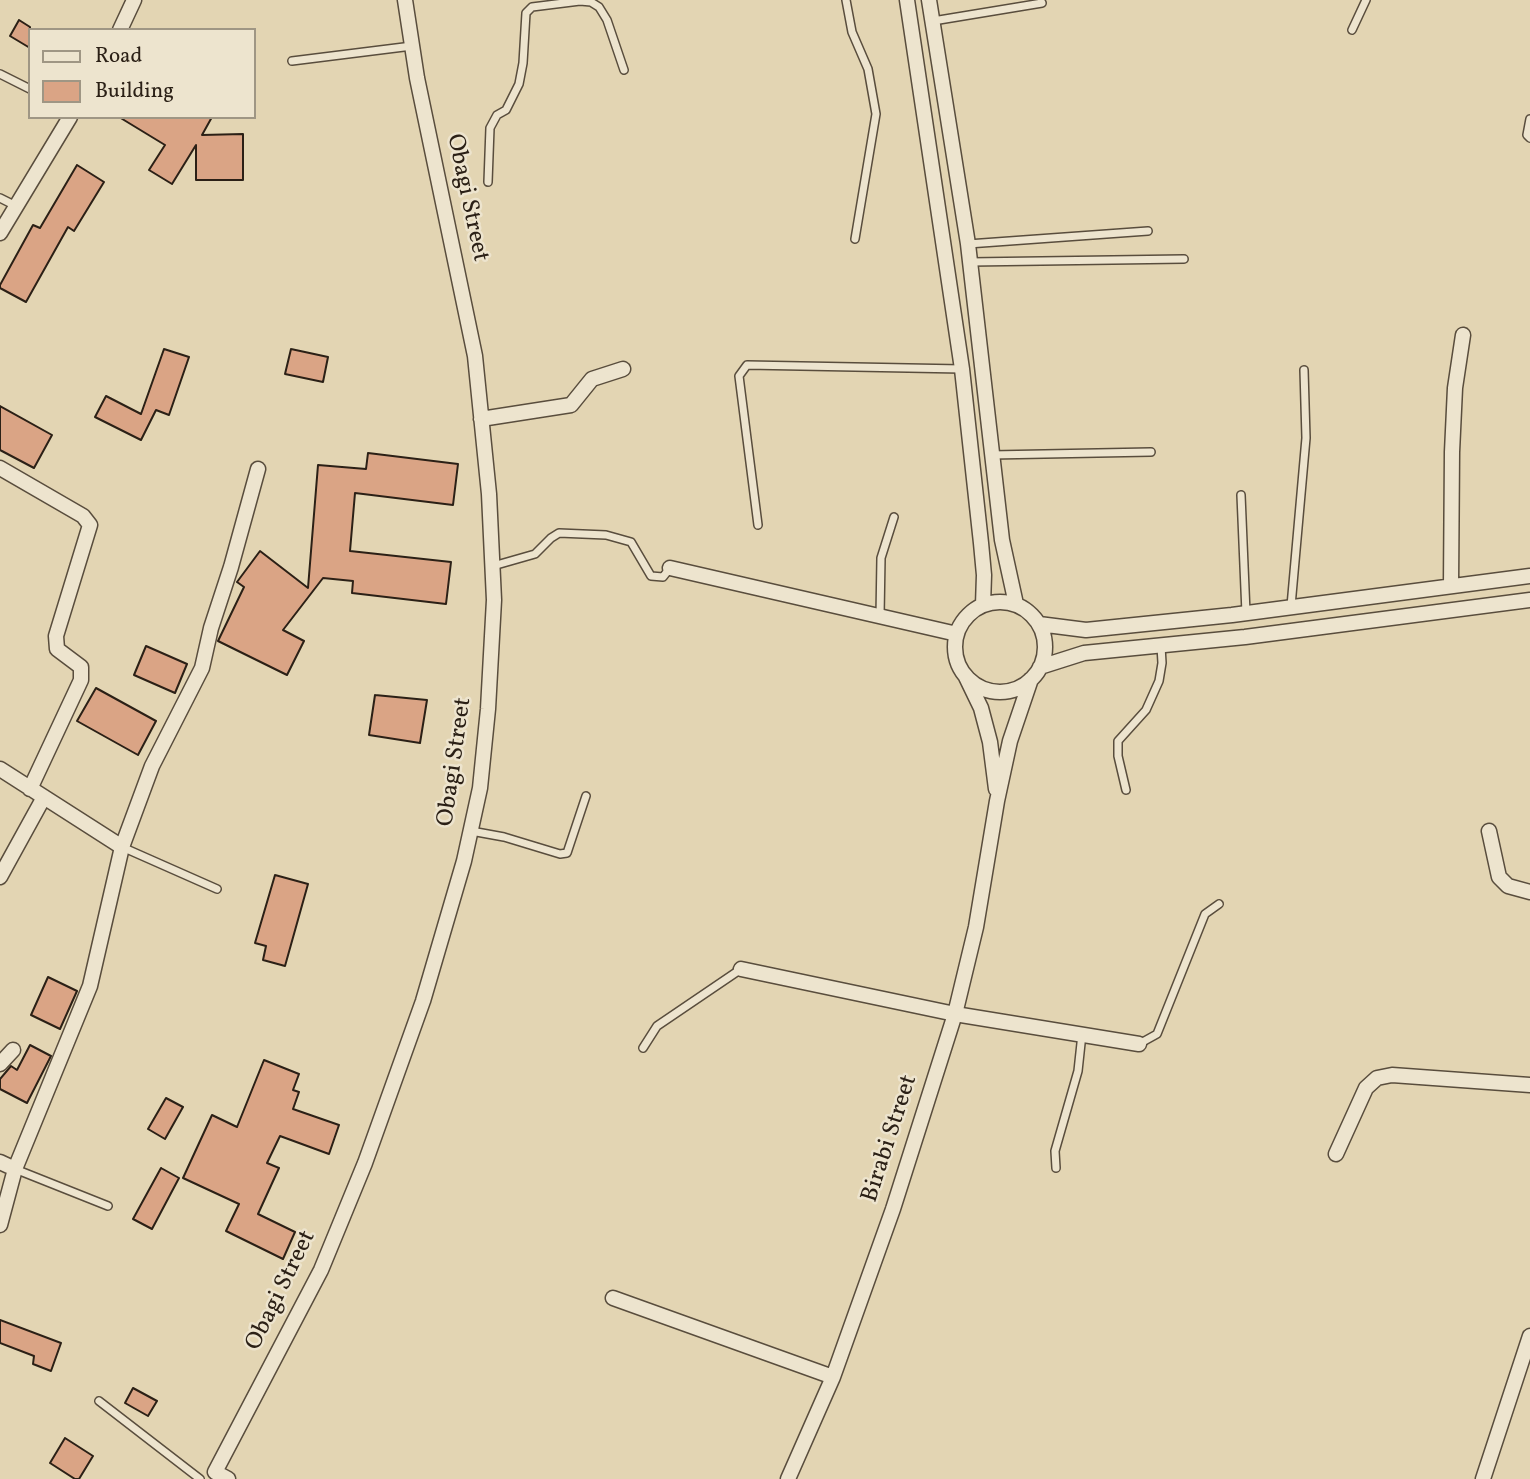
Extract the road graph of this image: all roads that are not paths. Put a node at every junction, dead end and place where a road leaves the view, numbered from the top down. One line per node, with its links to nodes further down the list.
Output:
1 (134, 0): 10 (street)
2 (405, 0): 12 (street, Obagi Street)
3 (846, 0): 25 (lane)
4 (907, 0): 31 (street)
5 (929, 0): 9 (street)
6 (1366, 0): 11 (lane)
7 (591, 1): 14 (lane); 20 (lane)
8 (1042, 3): 9 (lane)
9 (933, 21): 26 (street)
10 (121, 28)
11 (1352, 30)
12 (412, 46): 13 (lane); 33 (street, Obagi Street)
13 (292, 61)
14 (624, 70)
15 (0, 74): 16 (lane)
16 (28, 88)
17 (69, 119): 22 (street)
18 (1530, 119): 19 (lane)
19 (1530, 138)
20 (488, 182)
21 (0, 198): 22 (lane)
22 (16, 206): 24 (street)
23 (1148, 231): 26 (lane)
24 (0, 233)
25 (855, 239)
26 (968, 244): 28 (street)
27 (1184, 259): 28 (lane)
28 (969, 262): 35 (street)
29 (1463, 335): 44 (street)
30 (623, 369): 33 (street)
31 (962, 369): 40 (lane); 47 (street)
32 (1304, 370): 48 (lane)
33 (481, 419): 41 (street, Obagi Street)
34 (1150, 452): 35 (lane)
35 (991, 455): 46 (street)
36 (0, 468): 57 (street)
37 (258, 469): 64 (street)
38 (1241, 495): 49 (lane)
39 (894, 517): 50 (lane)
40 (758, 525)
41 (492, 566): 42 (lane); 62 (street, Obagi Street)
42 (670, 568): 50 (street)
43 (1530, 576): 44 (street)
44 (1451, 586): 48 (street)
45 (1530, 600): 53 (street)
46 (1016, 604): 47 (street); 51 (street)
47 (983, 605): 52 (street)
48 (1291, 606): 49 (street)
49 (1246, 613): 51 (street)
50 (880, 617): 52 (street)
51 (1039, 624): 54 (street)
52 (957, 634): 55 (street)
53 (1161, 646): 54 (street); 58 (lane)
54 (1036, 673): 55 (street); 61 (street)
55 (966, 676): 61 (street)
56 (0, 769): 57 (street)
57 (30, 789): 60 (street)
58 (1126, 790)
59 (586, 796): 62 (lane)
60 (44, 797): 64 (street); 65 (street)
61 (997, 801): 70 (street, Birabi Street)
62 (471, 831): 87 (street, Obagi Street)
63 (1489, 831): 67 (street)
64 (122, 847): 66 (lane); 80 (street)
65 (0, 877)
66 (217, 889)
67 (1530, 892)
68 (1219, 904): 72 (lane)
69 (741, 969): 70 (street); 73 (lane)
70 (955, 1014): 71 (street); 85 (street, Birabi Street)
71 (1082, 1034): 72 (street); 79 (lane)
72 (1139, 1044)
73 (643, 1048)
74 (13, 1050): 75 (street)
75 (0, 1064)
76 (1530, 1084): 77 (street)
77 (1336, 1153)
78 (0, 1162): 80 (street)
79 (1056, 1168)
80 (15, 1169): 81 (lane); 82 (street)
81 (108, 1206)
82 (0, 1225)
83 (612, 1298): 85 (street)
84 (1530, 1336): 90 (street)
85 (833, 1377): 89 (street, Birabi Street)
86 (99, 1401): 88 (lane)
87 (218, 1477)
88 (200, 1479)
89 (788, 1479)
90 (1483, 1479)

